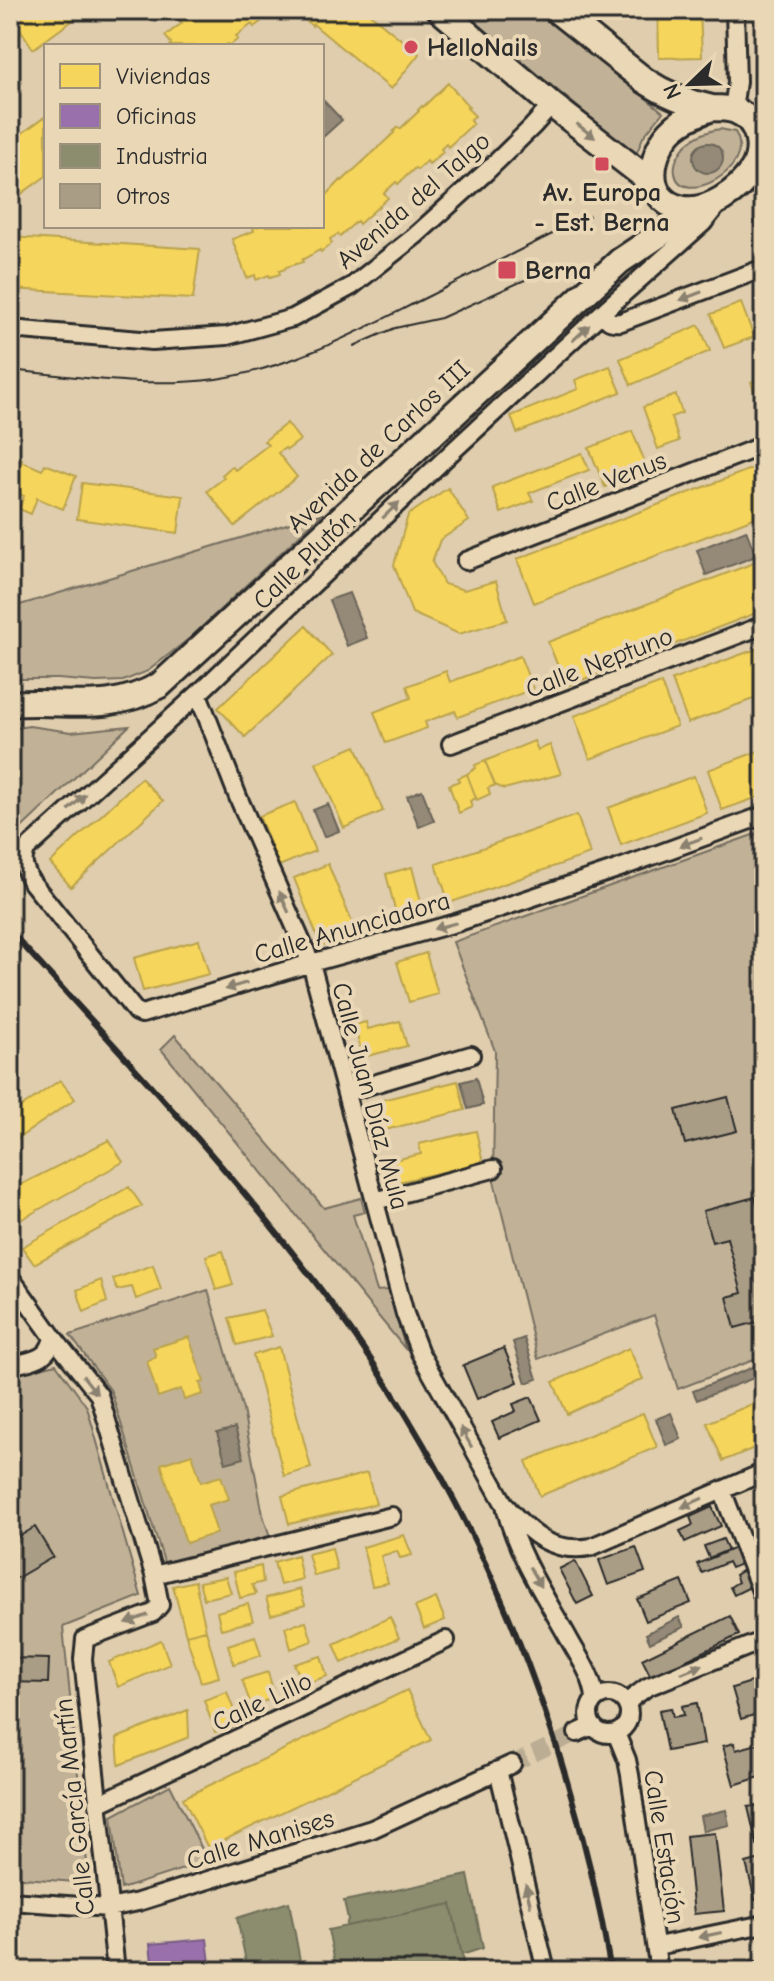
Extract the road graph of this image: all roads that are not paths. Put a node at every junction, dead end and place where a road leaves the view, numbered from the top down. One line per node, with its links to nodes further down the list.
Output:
1 (440, 10): 4 (street)
2 (556, 10): 5 (street)
3 (735, 10): 5 (street)
4 (552, 105): 7 (street, one-way to 7); 13 (street, Avenida del Talgo)
5 (739, 113): 6 (street); 7 (street)
6 (759, 164): 8 (street)
7 (656, 187): 9 (street); 10 (street, Avenida de Carlos III)
8 (723, 197): 9 (street); 12 (street, Calle Plutón)
9 (699, 208): 10 (street, Avenida de Carlos III)
10 (620, 261): 18 (street, Avenida de Carlos III)
11 (764, 268): 12 (street, one-way to 12)
12 (606, 309): 17 (street, Calle Plutón, one-way to 12)
13 (10, 329)
14 (764, 445): 15 (street, Calle Venus)
15 (466, 561)
16 (764, 625): 19 (street, Calle Neptuno)
17 (198, 694): 21 (street, Calle Plutón, one-way to 17); 22 (street, Calle Juan Díaz Mula, one-way to 17)
18 (10, 704)
19 (451, 744)
20 (764, 815): 22 (street, Calle Anunciadora, one-way to 22)
21 (22, 857): 22 (street, Calle Anunciadora, one-way to 21)
22 (311, 963): 24 (street, Calle Juan Díaz Mula)
23 (471, 1055): 24 (street)
24 (347, 1092): 26 (street, Calle Juan Díaz Mula)
25 (493, 1169): 26 (street)
26 (375, 1201): 32 (street, Calle Juan Díaz Mula, one-way to 26)
27 (10, 1277): 28 (street)
28 (53, 1337): 29 (street); 34 (street, one-way to 34)
29 (10, 1366)
30 (764, 1472): 31 (street)
31 (722, 1490): 32 (street, one-way to 32); 35 (street)
32 (505, 1505): 38 (street, one-way to 38)
33 (392, 1516): 34 (street)
34 (154, 1575): 41 (street, Calle García Martín, one-way to 41)
35 (764, 1599)
36 (446, 1640): 41 (street, Calle Lillo)
37 (764, 1640): 39 (street, one-way to 37)
38 (595, 1698): 39 (street); 40 (street)
39 (627, 1706): 40 (street)
40 (616, 1733): 45 (street, Calle Estación)
41 (98, 1804): 43 (street, Calle García Martín)
42 (10, 1901): 43 (street, Calle Manises)
43 (109, 1908): 46 (street, Calle García Martín); 47 (street, Calle Manises, one-way to 43)
44 (764, 1924): 45 (street, one-way to 45)
45 (657, 1946): 48 (street, Calle Estación)
46 (116, 1971)
47 (546, 1971)
48 (659, 1971)

